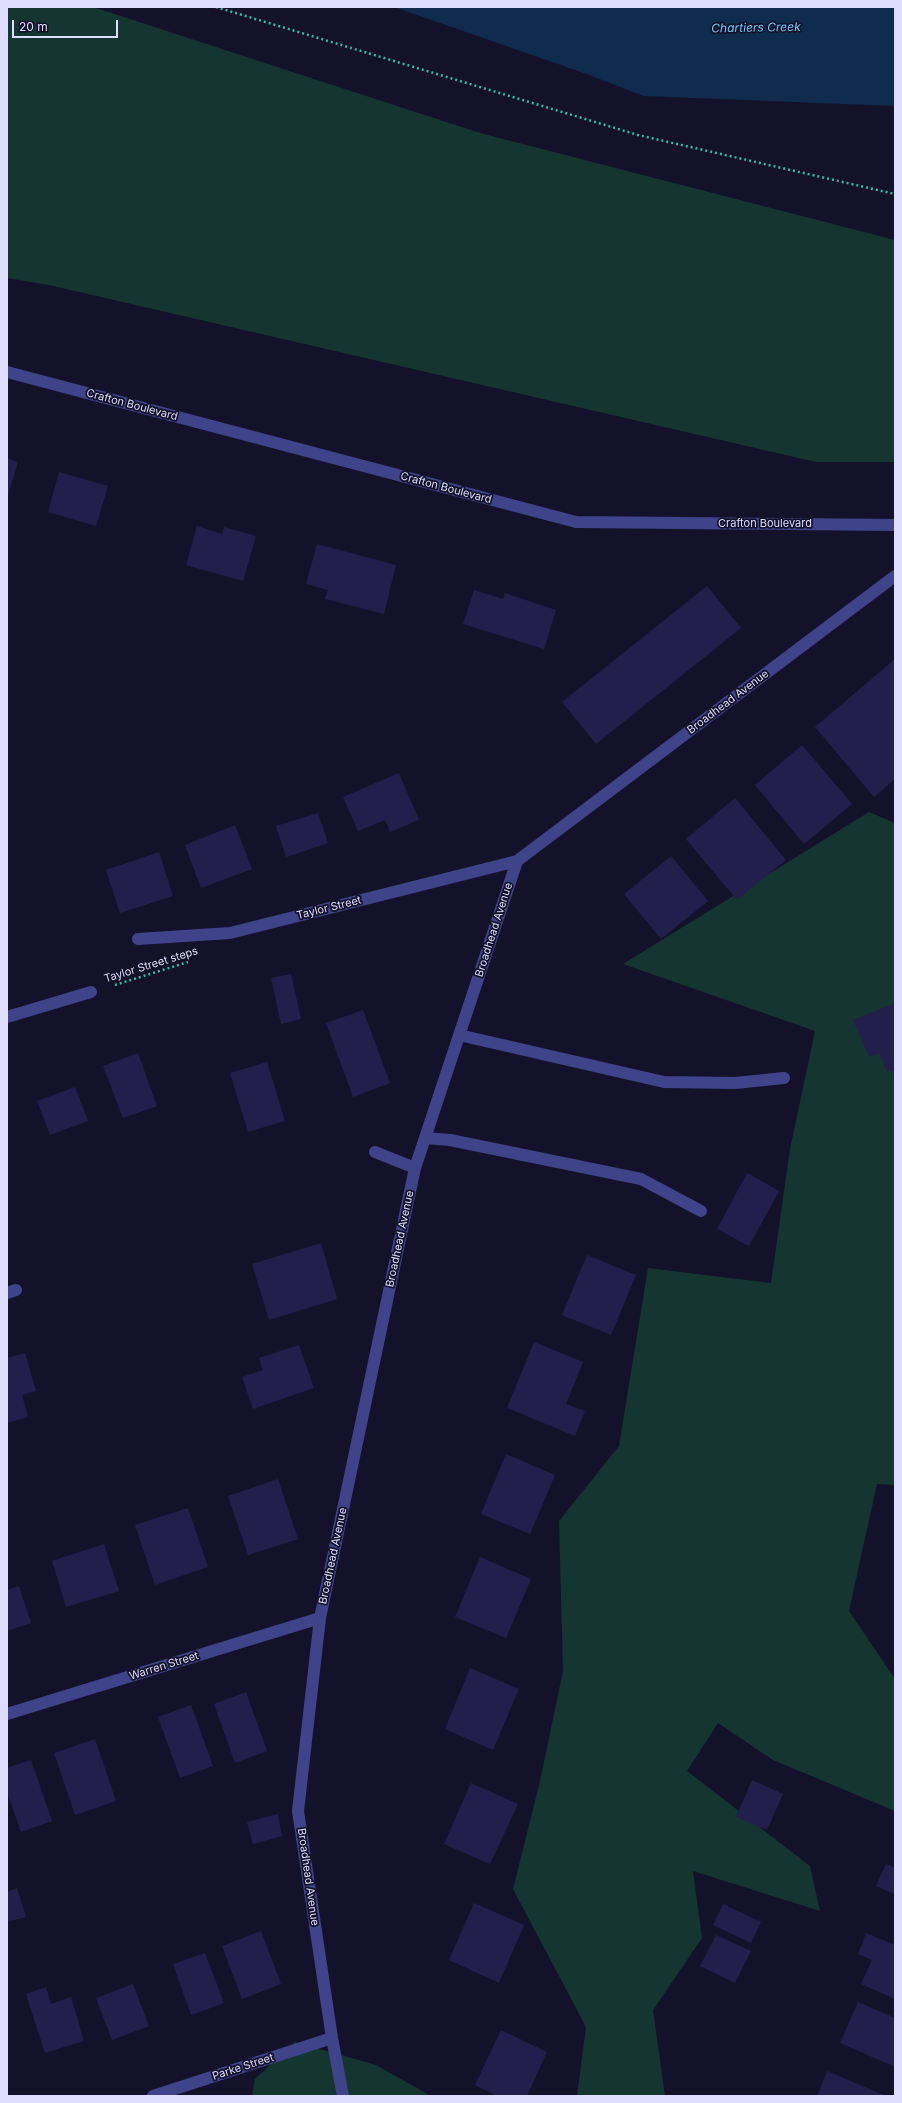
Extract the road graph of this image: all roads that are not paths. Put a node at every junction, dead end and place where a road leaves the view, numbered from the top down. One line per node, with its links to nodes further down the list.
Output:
1 (7, 372): 2 (street, Crafton Boulevard)
2 (895, 525)
3 (895, 576): 4 (street, Broadhead Avenue)
4 (517, 861): 5 (street, Taylor Street); 8 (street, Broadhead Avenue)
5 (138, 939)
6 (91, 992): 7 (street)
7 (7, 1017)
8 (459, 1035): 9 (street); 10 (street, Broadhead Avenue)
9 (784, 1078)
10 (425, 1138): 12 (street, Broadhead Avenue); 13 (street)
11 (375, 1152): 12 (street)
12 (416, 1168): 14 (street, Broadhead Avenue)
13 (701, 1210)
14 (320, 1618): 15 (street, Warren Street); 16 (street, Broadhead Avenue)
15 (7, 1714)
16 (332, 2038): 17 (street, Parke Street); 18 (street, Broadhead Avenue)
17 (153, 2096)
18 (343, 2096)

